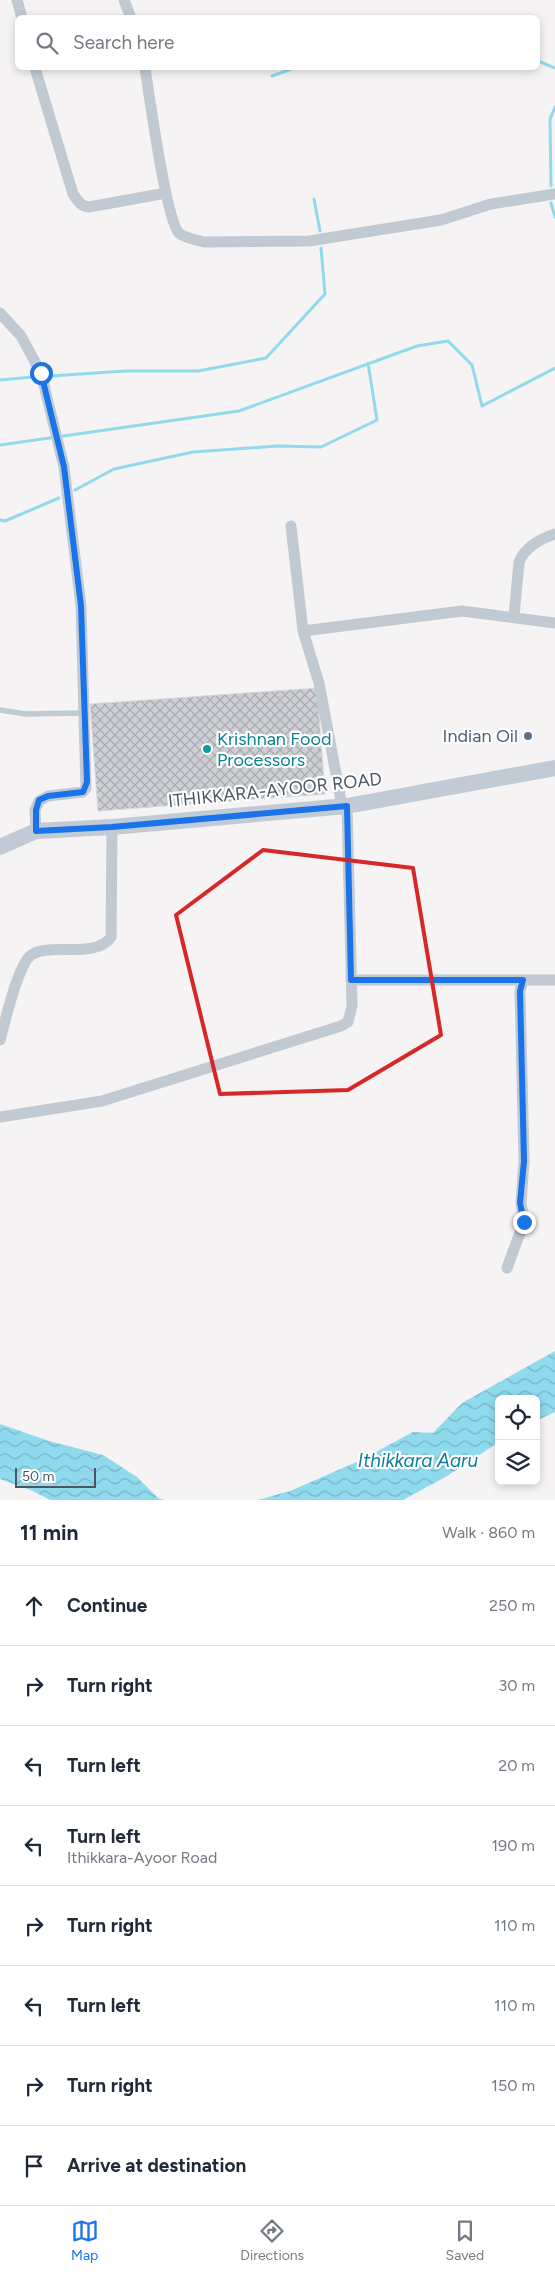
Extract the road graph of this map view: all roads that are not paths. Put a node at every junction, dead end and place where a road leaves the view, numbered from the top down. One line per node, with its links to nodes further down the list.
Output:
1 (17, 0): 3 (street)
2 (124, 0): 4 (street)
3 (21, 15)
4 (130, 15)
5 (36, 70): 7 (street)
6 (145, 70): 7 (street)
7 (166, 193): 8 (street)
8 (555, 194)
9 (0, 313): 16 (street)
10 (291, 526): 14 (street)
11 (555, 534): 12 (street)
12 (514, 617): 13 (street); 14 (street)
13 (555, 623)
14 (303, 631): 18 (street)
15 (0, 710): 16 (lane)
16 (85, 713): 20 (street)
17 (555, 768): 18 (main road, ITHIKKARA-AYOOR ROAD)
18 (344, 806): 19 (main road, ITHIKKARA-AYOOR ROAD); 22 (street)
19 (112, 827): 20 (main road, ITHIKKARA-AYOOR ROAD); 25 (street)
20 (36, 831): 21 (main road, ITHIKKARA-AYOOR ROAD)
21 (0, 847)
22 (351, 980): 23 (street); 26 (street)
23 (523, 980): 24 (street); 27 (street)
24 (555, 980)
25 (0, 1040)
26 (0, 1117)
27 (507, 1268)

